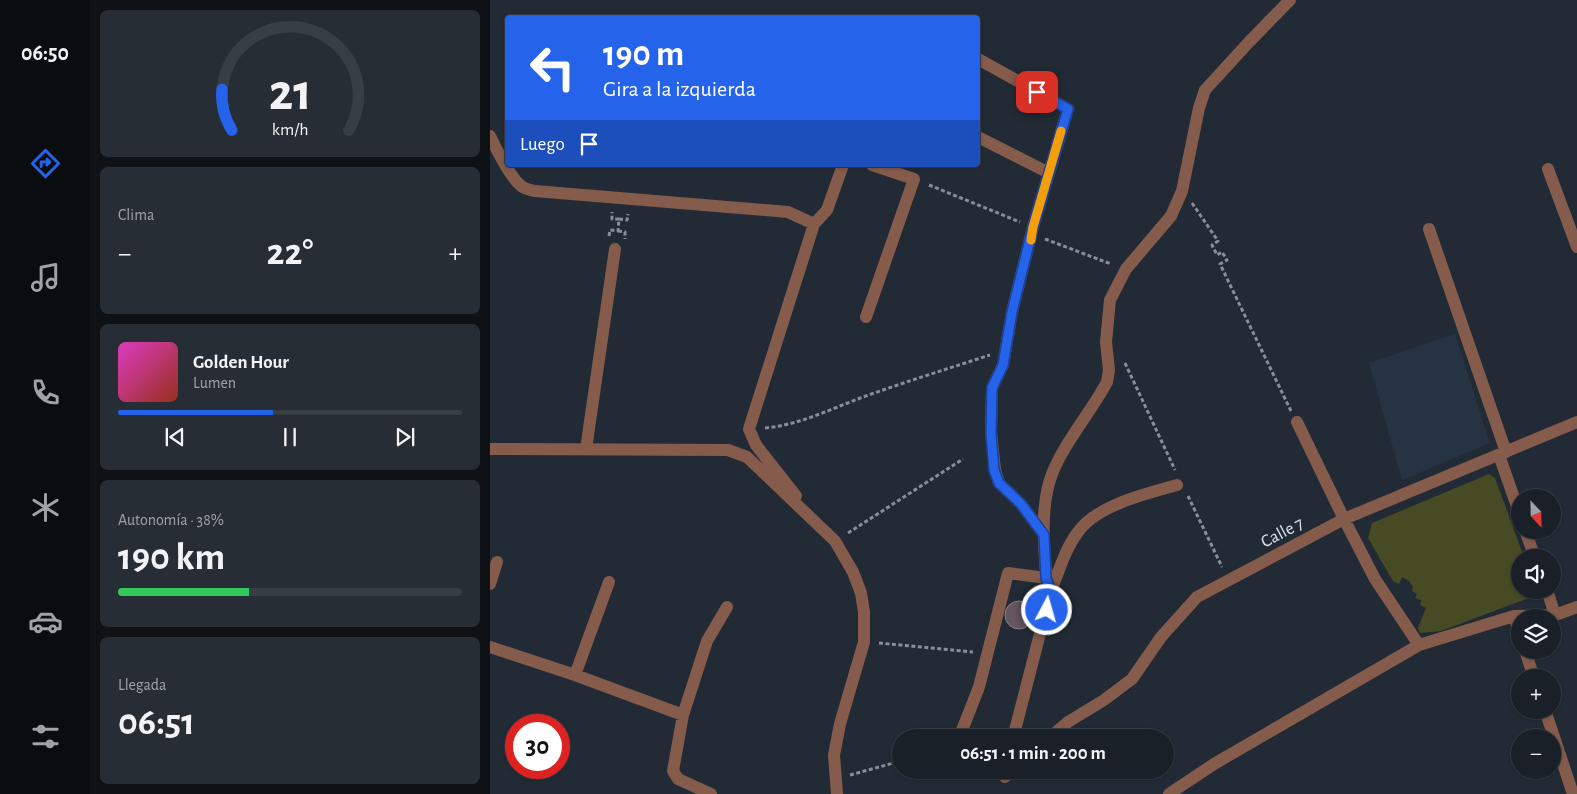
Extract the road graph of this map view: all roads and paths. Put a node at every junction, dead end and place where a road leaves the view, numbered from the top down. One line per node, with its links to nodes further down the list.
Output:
1 (1290, 0): 12 (street)
2 (980, 60): 10 (street)
3 (490, 136): 5 (street)
4 (980, 138): 10 (street)
5 (505, 162)
6 (508, 167): 16 (street)
7 (842, 167): 16 (street)
8 (878, 167): 11 (street)
9 (1548, 169): 20 (street)
10 (1049, 172): 18 (street)
11 (914, 179): 18 (path); 22 (street)
12 (1182, 191): 21 (street); 25 (path)
13 (613, 207): 15 (path)
14 (629, 209): 15 (path)
15 (619, 220): 19 (path)
16 (814, 224): 27 (street)
17 (1428, 229): 30 (street)
18 (1033, 231): 21 (path); 23 (street)
19 (612, 243): 29 (street)
20 (1577, 246)
21 (1126, 269): 36 (street)
22 (866, 317)
23 (1004, 350): 27 (path); 36 (street)
24 (1122, 355): 32 (path)
25 (1297, 422): 35 (street)
26 (1577, 422): 30 (street, Calle 7)
27 (749, 429): 34 (street)
28 (490, 449): 29 (street)
29 (586, 449): 34 (street)
30 (1502, 453): 33 (street); 35 (street, Calle 7)
31 (963, 459): 37 (path)
32 (1180, 485): 40 (path); 43 (street)
33 (1512, 489)
34 (814, 520): 37 (street)
35 (1344, 520): 40 (street, Calle 7); 49 (street)
36 (1044, 535): 39 (street)
37 (835, 541): 48 (street)
38 (497, 562): 42 (street)
39 (1046, 578): 43 (street); 51 (street)
40 (1228, 580): 57 (street, Calle 7)
41 (609, 582): 52 (street)
42 (490, 584)
43 (1051, 591): 56 (street)
44 (727, 607): 53 (street)
45 (1577, 607): 46 (street)
46 (1561, 613)
47 (1511, 617): 49 (street)
48 (864, 642): 51 (path); 59 (street)
49 (1419, 645): 62 (street)
50 (490, 647): 52 (street)
51 (988, 653): 55 (street)
52 (575, 675): 53 (street)
53 (683, 715): 60 (street)
54 (1548, 719): 63 (street)
55 (963, 729)
56 (1015, 729)
57 (1060, 729)
58 (892, 763): 59 (path)
59 (835, 779): 61 (street)
60 (711, 794)
61 (837, 794)
62 (1169, 794)
63 (1573, 794)

